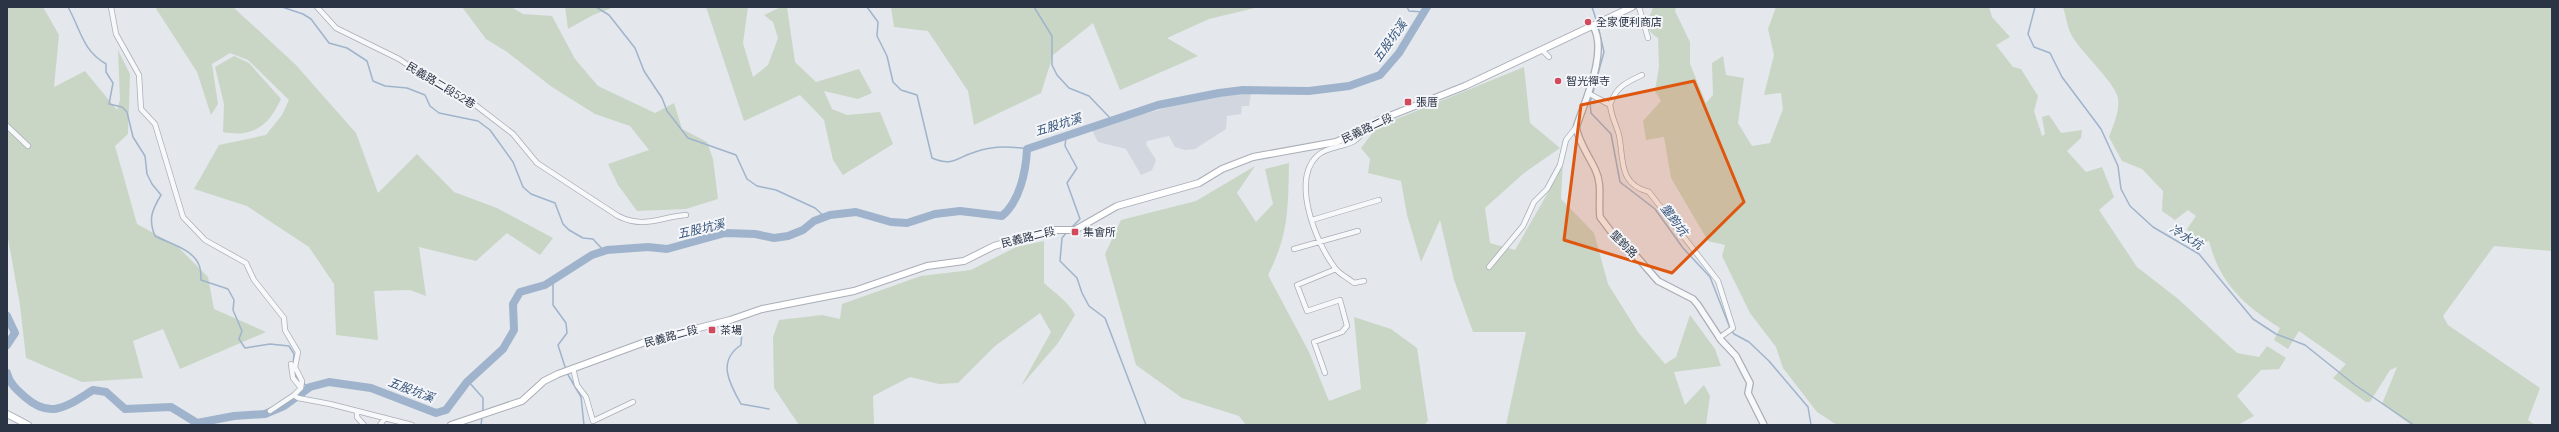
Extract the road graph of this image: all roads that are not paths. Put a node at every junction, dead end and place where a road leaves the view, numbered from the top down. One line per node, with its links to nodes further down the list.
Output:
1 (111, 7): 29 (street)
2 (318, 7): 17 (street, 民義路二段52巷)
3 (1632, 7): 5 (main road, 民義路二段)
4 (1639, 7): 6 (street)
5 (1597, 24): 7 (main road, 民義路二段); 10 (street)
6 (1648, 38)
7 (1542, 50): 8 (street); 14 (main road, 民義路二段)
8 (1549, 57)
9 (1642, 75): 11 (street)
10 (1591, 94): 11 (street); 13 (street)
11 (1610, 105): 25 (street)
12 (7, 126): 15 (street)
13 (1576, 126): 22 (street); 25 (street, 壟鉤路)
14 (1363, 130): 18 (street); 27 (main road, 民義路二段)
15 (28, 146)
16 (1379, 200): 18 (street)
17 (686, 215)
18 (1312, 220): 20 (street)
19 (1358, 231): 20 (street)
20 (1320, 241): 21 (street); 23 (street)
21 (1294, 249)
22 (1489, 267)
23 (1336, 269): 24 (street); 28 (street)
24 (1364, 281)
25 (1720, 338): 41 (street, 壟鉤路)
26 (291, 364): 29 (street)
27 (568, 370): 31 (street); 40 (main road, 民義路二段)
28 (1325, 373)
29 (301, 388): 30 (street)
30 (296, 397): 32 (street); 33 (street)
31 (633, 402)
32 (270, 411)
33 (356, 411): 35 (street); 37 (street)
34 (7, 414): 36 (main road)
35 (385, 418): 38 (street); 39 (street)
36 (28, 425)
37 (364, 425)
38 (380, 425)
39 (412, 425)
40 (451, 425)
41 (1764, 425)

